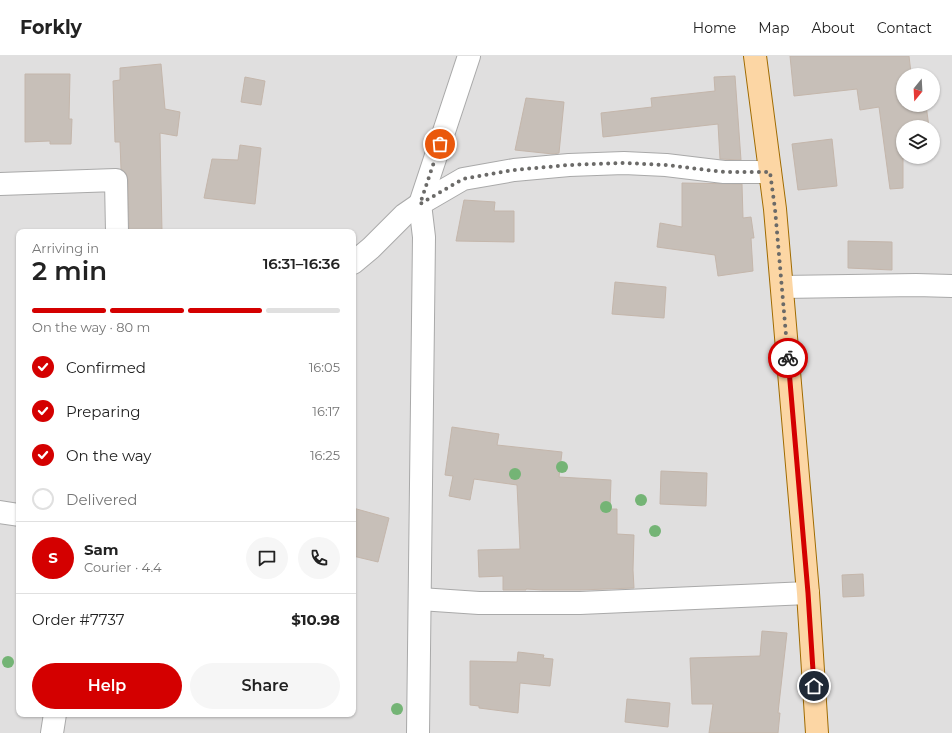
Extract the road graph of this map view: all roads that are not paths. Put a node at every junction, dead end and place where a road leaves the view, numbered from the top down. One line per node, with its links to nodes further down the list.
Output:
1 (470, 56): 5 (street)
2 (755, 56): 3 (main road)
3 (770, 172): 5 (street); 9 (main road)
4 (0, 184): 6 (street)
5 (420, 204): 7 (street); 13 (street)
6 (117, 229)
7 (356, 260)
8 (952, 286): 9 (street)
9 (782, 287): 12 (main road)
10 (0, 512): 11 (street)
11 (16, 515)
12 (808, 593): 13 (street); 17 (main road)
13 (420, 599): 16 (street)
14 (55, 717): 15 (street)
15 (52, 733)
16 (418, 733)
17 (817, 733)

